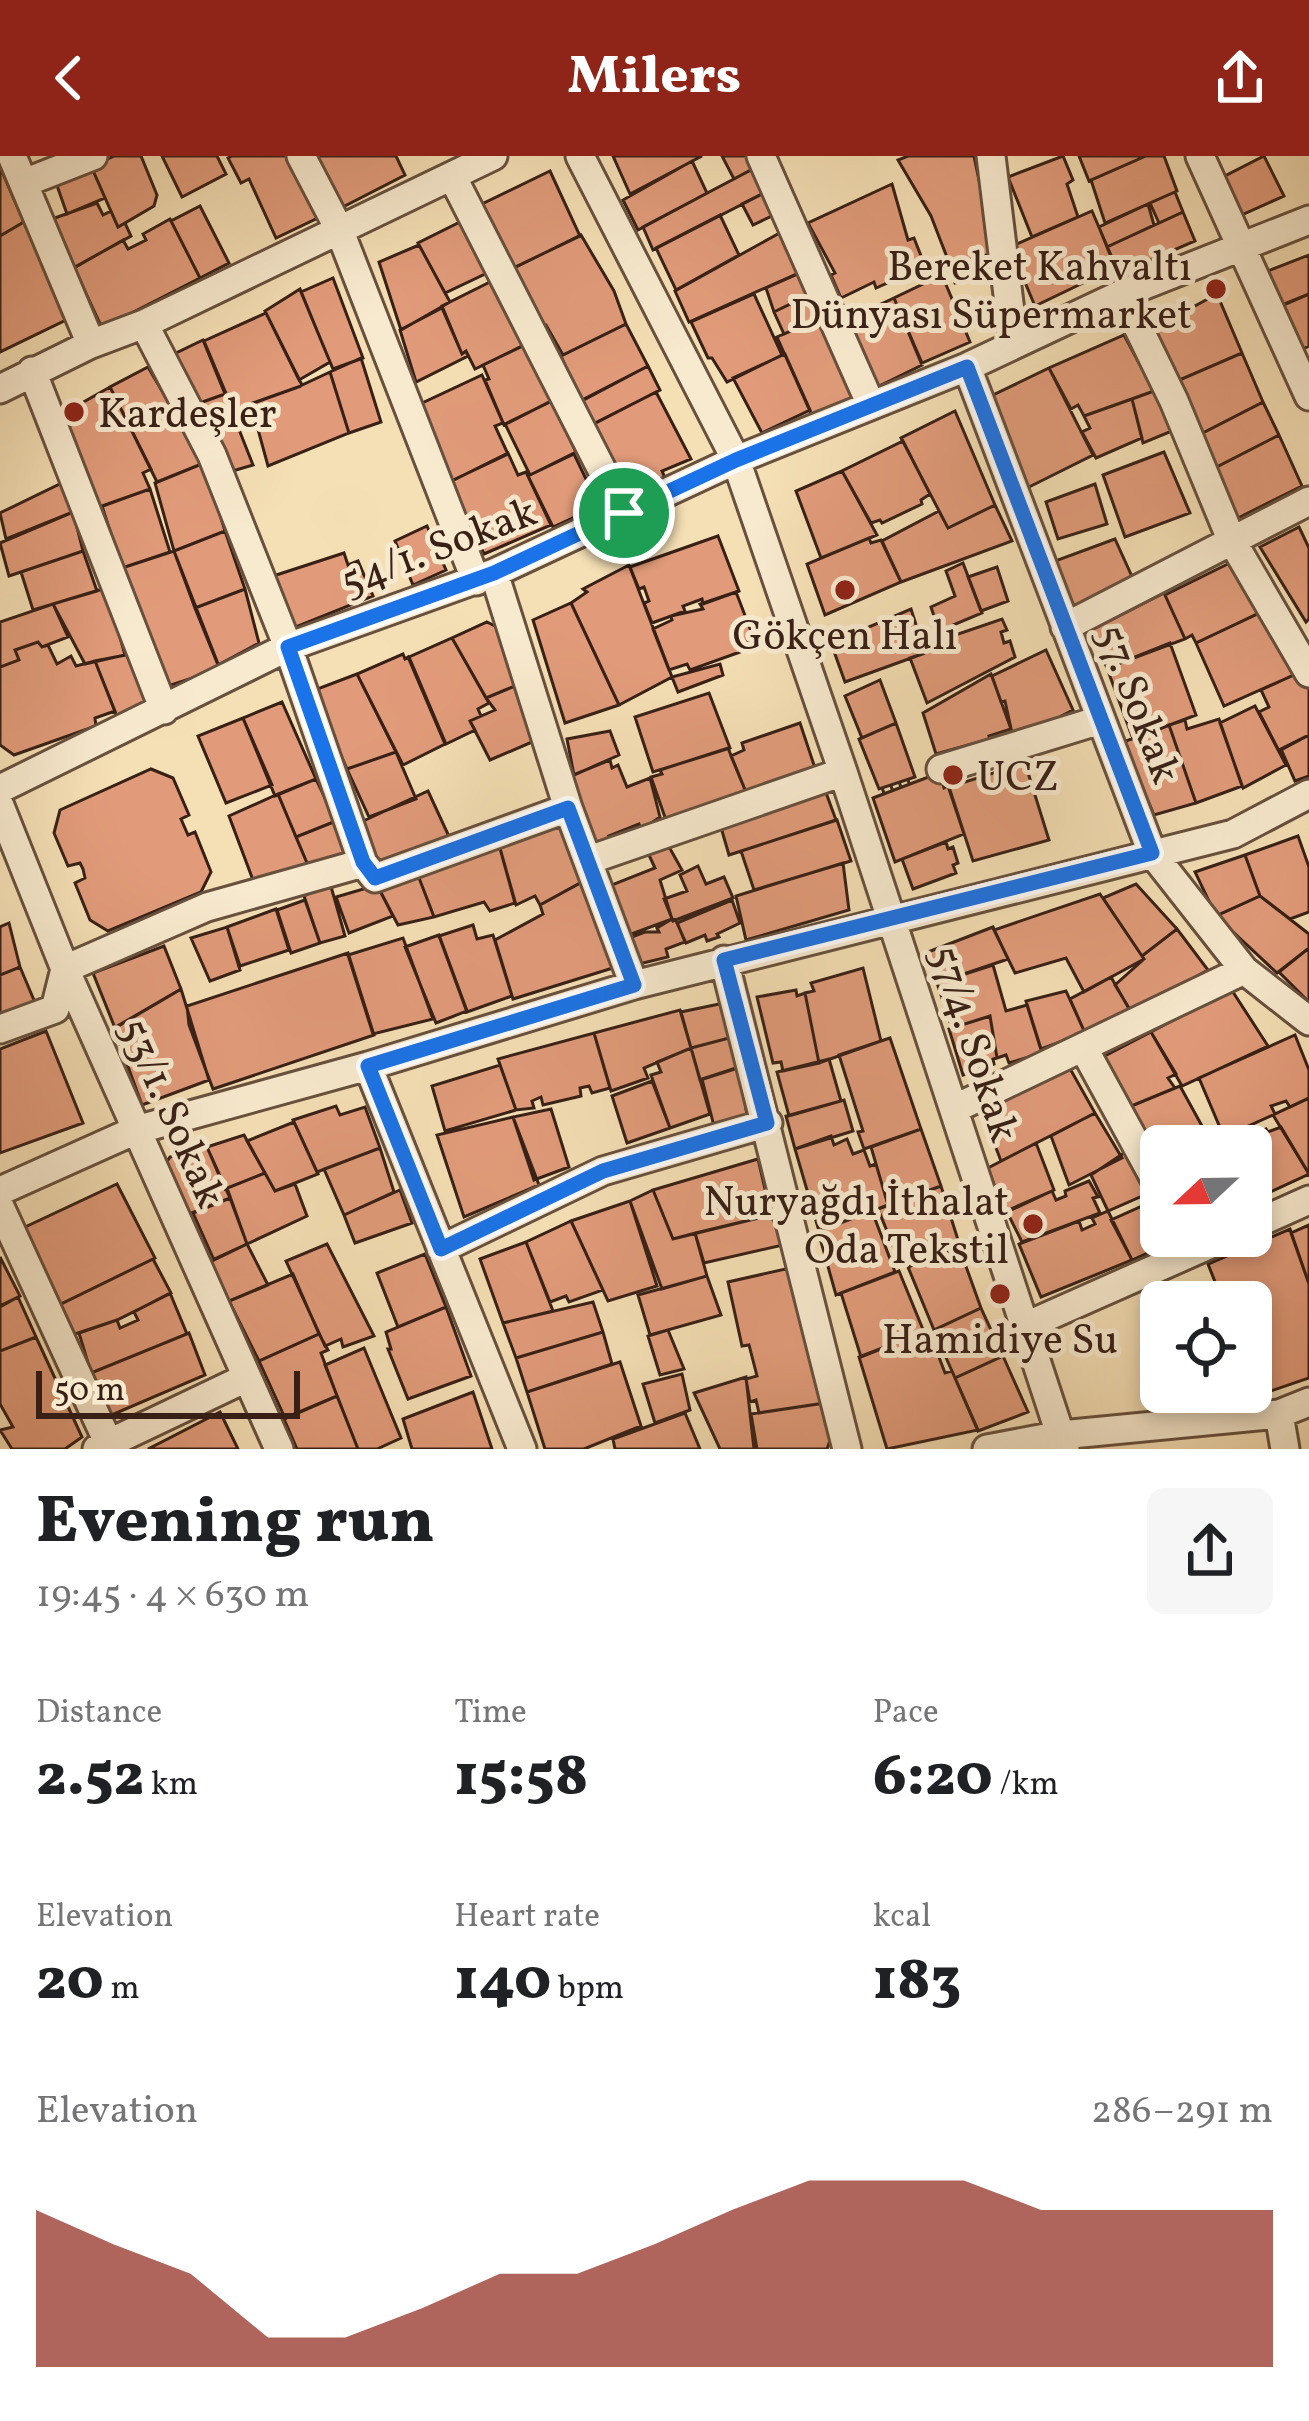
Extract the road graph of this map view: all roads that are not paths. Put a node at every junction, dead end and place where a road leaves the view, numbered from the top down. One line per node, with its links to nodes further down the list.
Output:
1 (12, 156): 10 (street)
2 (93, 156): 10 (street)
3 (301, 156): 12 (street)
4 (493, 156): 9 (street)
5 (580, 156): 23 (street, 57/4. Sokak)
6 (761, 156): 22 (street)
7 (991, 156): 17 (street)
8 (1201, 156): 13 (street)
9 (452, 176): 12 (street); 25 (street)
10 (24, 183): 16 (street)
11 (1309, 220): 13 (street, 54/1. Sokak)
12 (339, 230): 15 (street); 27 (street)
13 (1241, 245): 14 (street, 54/1. Sokak); 21 (street)
14 (1122, 293): 17 (street, 54/1. Sokak); 26 (street)
15 (144, 324): 16 (street); 29 (street)
16 (91, 344): 19 (street)
17 (1014, 344): 18 (street, 54/1. Sokak)
18 (967, 367): 22 (street, 54/1. Sokak); 28 (street, 57. Sokak)
19 (32, 371): 20 (street); 31 (street)
20 (0, 388)
21 (1309, 396)
22 (871, 405): 23 (street, 54/1. Sokak)
23 (736, 460): 25 (street, 54/1. Sokak); 34 (street, 57/4. Sokak)
24 (1309, 501): 26 (street)
25 (624, 513): 27 (street, 54/1. Sokak)
26 (1231, 539): 28 (street); 30 (street)
27 (485, 577): 29 (street, 54/1. Sokak); 38 (street)
28 (1065, 627): 32 (street, 57. Sokak)
29 (288, 647): 31 (street, 54/1. Sokak); 41 (street)
30 (1309, 673)
31 (164, 710): 35 (street, 54/1. Sokak)
32 (1100, 720): 33 (street); 39 (street, 57. Sokak)
33 (940, 769)
34 (843, 772): 40 (street); 42 (street, 57/4. Sokak)
35 (0, 789)
36 (1309, 794): 39 (street)
37 (0, 806): 44 (street, 53/1. Sokak)
38 (568, 808): 40 (street); 41 (street)
39 (1152, 853): 42 (street); 45 (street, 57. Sokak)
40 (589, 860): 46 (street)
41 (363, 862): 44 (street)
42 (890, 918): 43 (street); 51 (street, 57/4. Sokak)
43 (724, 960): 46 (street); 52 (street)
44 (65, 969): 48 (street); 53 (street, 53/1. Sokak)
45 (1244, 970): 47 (street, 57. Sokak); 49 (street)
46 (634, 985): 50 (street)
47 (1309, 1021)
48 (0, 1029)
49 (1083, 1047): 51 (street); 54 (street)
50 (368, 1066): 53 (street); 59 (street)
51 (954, 1109): 61 (street, 57/4. Sokak)
52 (767, 1123): 59 (street); 69 (street)
53 (136, 1130): 55 (street); 62 (street, 53/1. Sokak)
54 (1140, 1152)
55 (0, 1191)
56 (1309, 1200): 58 (street)
57 (0, 1207): 66 (street)
58 (1272, 1217)
59 (441, 1249): 68 (street)
60 (1164, 1257): 61 (street)
61 (1026, 1326): 65 (street, 57/4. Sokak)
62 (246, 1378): 66 (street); 67 (street, 53/1. Sokak)
63 (1309, 1402): 64 (street)
64 (1279, 1414): 65 (street); 71 (street)
65 (1063, 1442): 70 (street)
66 (102, 1445)
67 (278, 1449)
68 (522, 1449)
69 (847, 1449)
70 (988, 1449)
71 (1285, 1449)

